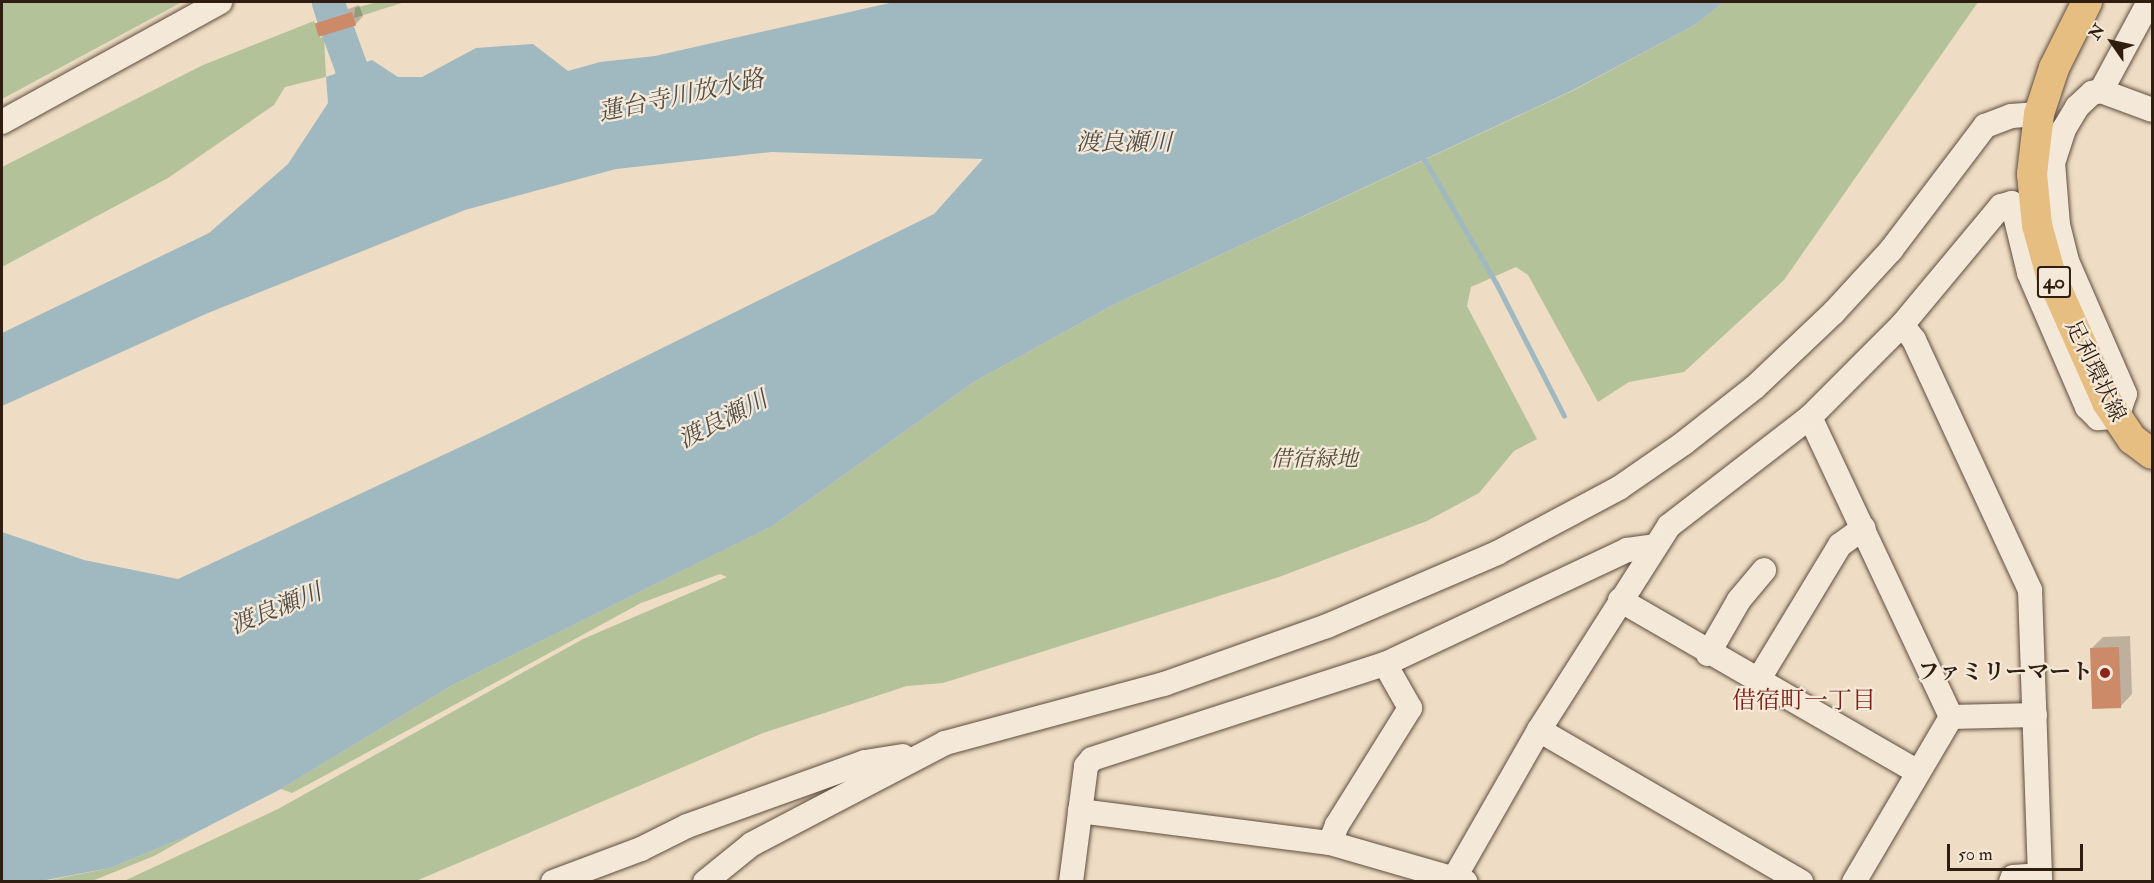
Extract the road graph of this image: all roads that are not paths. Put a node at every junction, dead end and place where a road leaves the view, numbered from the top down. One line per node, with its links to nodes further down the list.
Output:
1 (220, 2): 7 (street)
2 (2086, 2): 6 (main road, 足利環状線 / 40)
3 (2149, 2): 4 (street)
4 (2101, 90): 5 (street); 10 (street)
5 (2152, 110)
6 (2039, 114): 10 (main road, 足利環状線 / 40); 22 (street)
7 (2, 122)
8 (1902, 325): 9 (street); 10 (street); 19 (street)
9 (1810, 417): 12 (street); 13 (street)
10 (2117, 417): 11 (main road, 足利環状線 / 40)
11 (2152, 454)
12 (1863, 528): 18 (street); 20 (street)
13 (1655, 546): 15 (street); 17 (street)
14 (1764, 570): 16 (street)
15 (1620, 600): 16 (street); 21 (street)
16 (1708, 654): 18 (street)
17 (1385, 664): 24 (street); 25 (street)
18 (1758, 682): 23 (street)
19 (2035, 715): 20 (street); 26 (street)
20 (1951, 717): 23 (street)
21 (1539, 730): 27 (street); 31 (street)
22 (914, 756): 28 (street); 29 (street)
23 (1918, 772): 32 (street)
24 (1080, 811): 25 (street); 30 (street)
25 (1330, 843): 27 (street)
26 (2039, 878): 33 (street)
27 (1457, 880)
28 (553, 882)
29 (705, 882)
30 (1071, 882)
31 (1801, 882)
32 (1854, 882)
33 (2011, 882)

